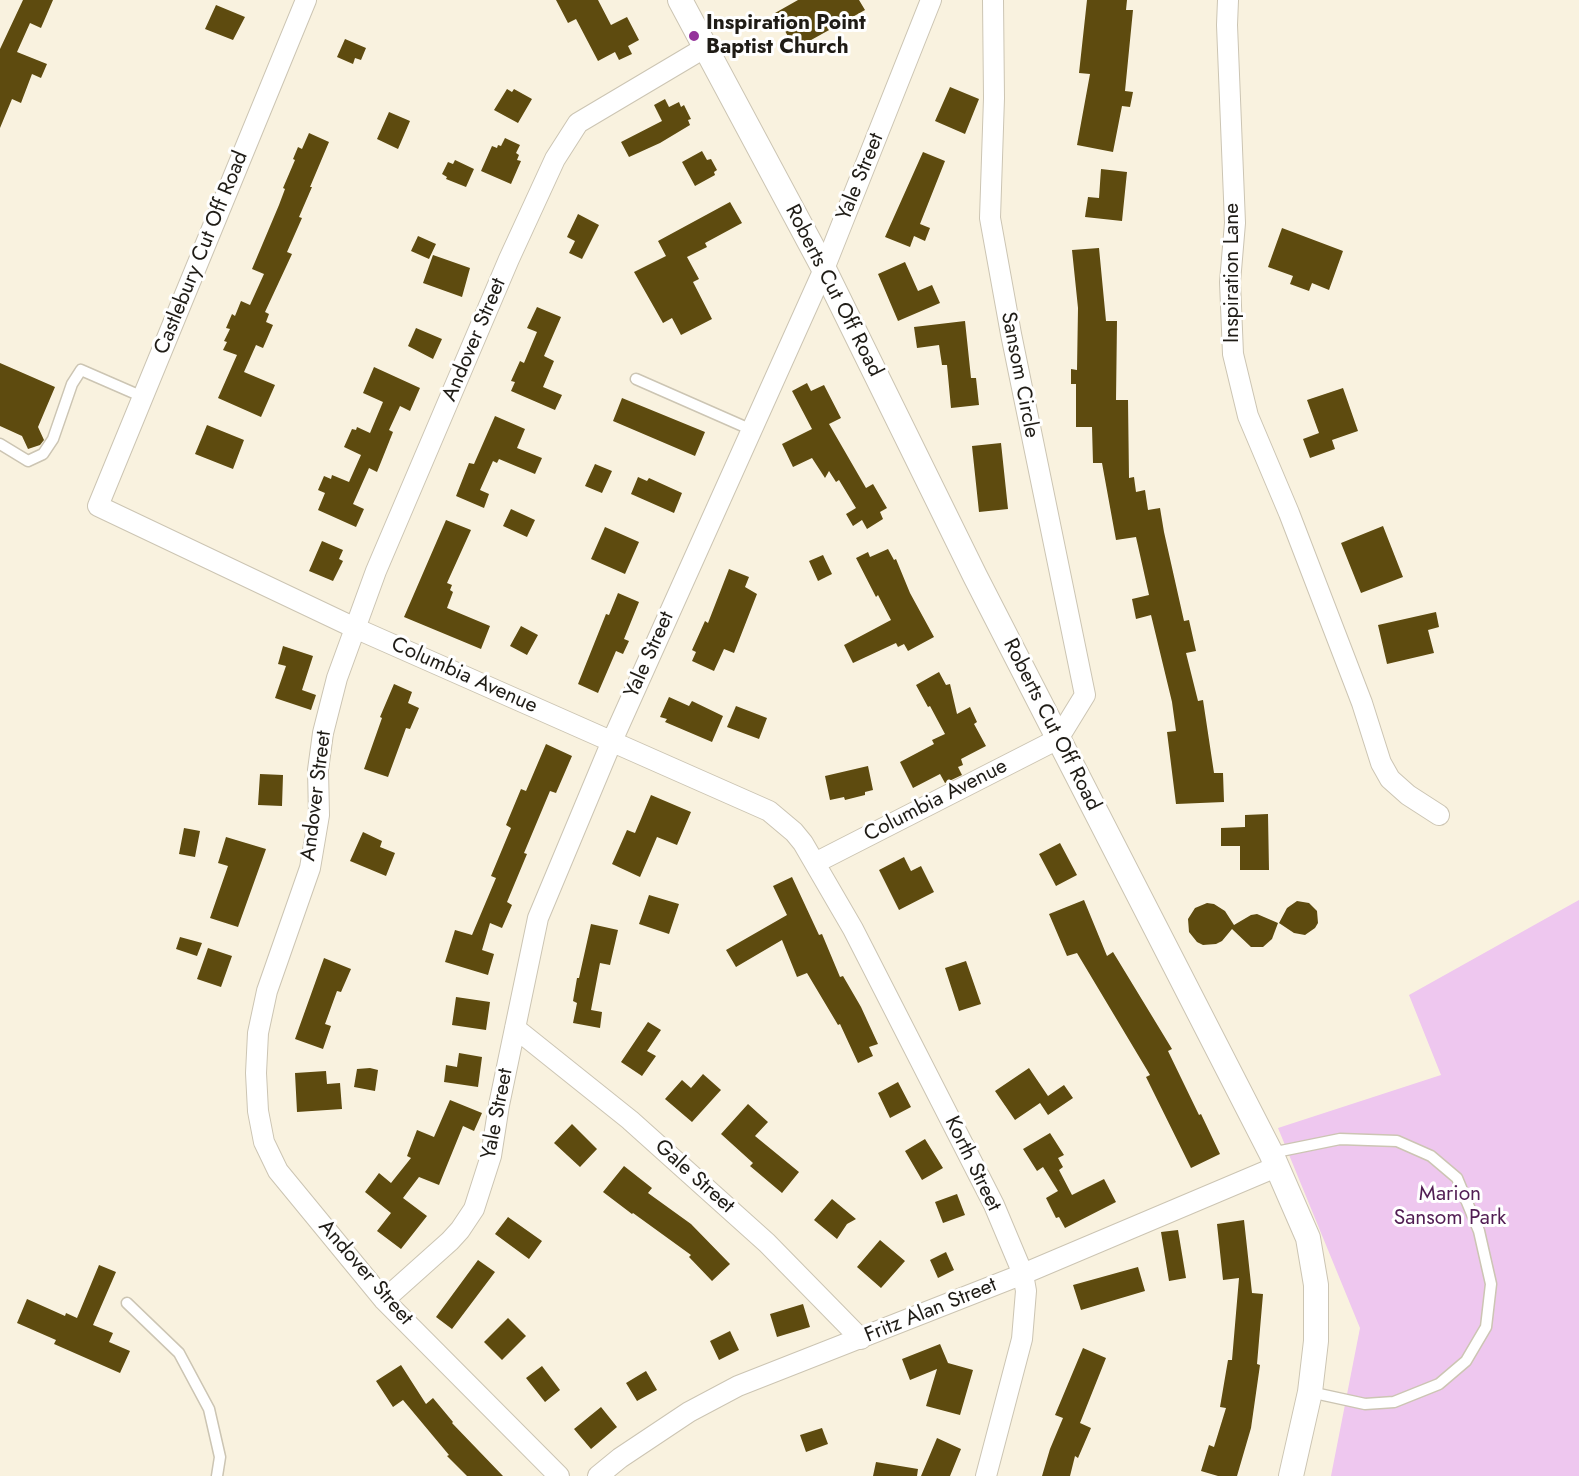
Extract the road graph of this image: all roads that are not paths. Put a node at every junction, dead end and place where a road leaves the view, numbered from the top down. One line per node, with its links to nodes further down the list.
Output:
1 (306, 0): 9 (street, Castlebury Cut Off Road)
2 (680, 0): 6 (street, Roberts Cut Off Road)
3 (931, 0): 7 (street, Yale Street)
4 (993, 0): 14 (street, Sansom Circle)
5 (1228, 0): 16 (street, Inspiration Lane)
6 (706, 47): 7 (street, Roberts Cut Off Road); 13 (street, Andover Street)
7 (824, 269): 10 (street, Yale Street); 14 (street, Roberts Cut Off Road)
8 (636, 379): 10 (lane)
9 (142, 397): 11 (lane); 12 (street, Castlebury Cut Off Road)
10 (752, 430): 15 (street, Yale Street)
11 (0, 444)
12 (98, 506): 13 (street, Columbia Avenue)
13 (355, 628): 15 (street, Columbia Avenue); 21 (street, Andover Street)
14 (1058, 739): 17 (street, Columbia Avenue); 19 (street, Roberts Cut Off Road)
15 (612, 741): 17 (street, Columbia Avenue); 18 (street, Yale Street)
16 (1439, 815)
17 (818, 868): 20 (street, Korth Street)
18 (515, 1028): 21 (street, Yale Street); 23 (street, Gale Street)
19 (1273, 1160): 20 (street, Fritz Alan Street); 24 (street, Roberts Cut Off Road); 24 (lane)
20 (1023, 1274): 23 (street, Fritz Alan Street); 28 (street, Korth Street)
21 (384, 1300): 26 (street, Andover Street)
22 (127, 1304): 25 (lane)
23 (861, 1339): 27 (street, Fritz Alan Street)
24 (1310, 1392): 29 (street, Roberts Cut Off Road)
25 (217, 1476)
26 (559, 1476)
27 (598, 1476)
28 (986, 1476)
29 (1291, 1476)

